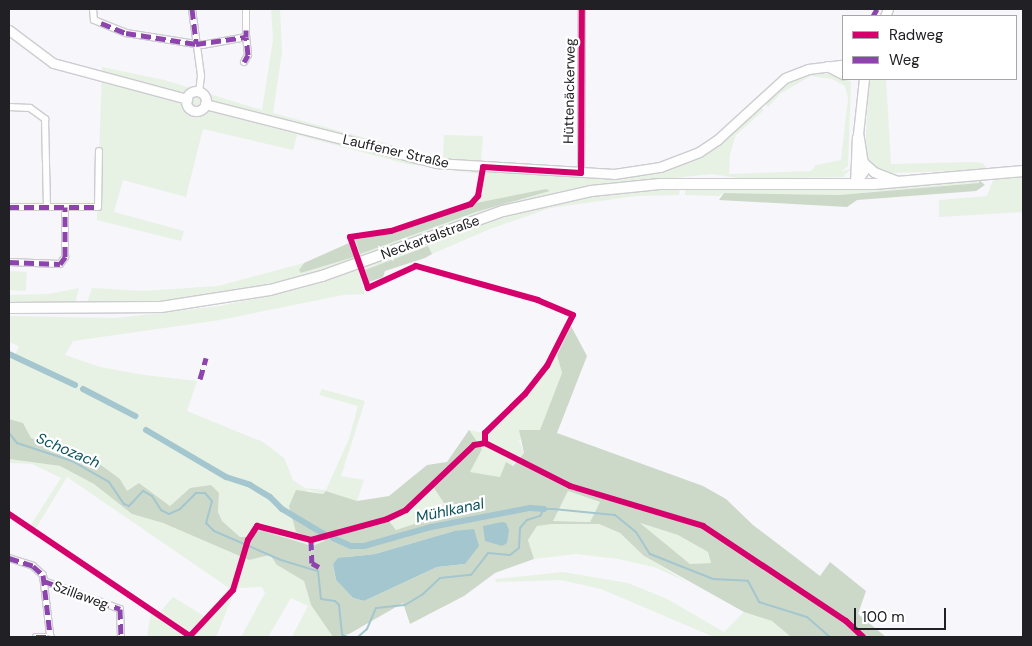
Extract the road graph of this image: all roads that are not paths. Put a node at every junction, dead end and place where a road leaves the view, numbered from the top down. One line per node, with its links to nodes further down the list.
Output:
1 (93, 9): 7 (street)
2 (192, 9): 7 (street)
3 (246, 9): 6 (street)
4 (582, 9): 21 (street, Hüttenäckerweg)
5 (9, 30): 14 (street, Lauffener Straße)
6 (246, 37): 7 (street); 8 (street)
7 (196, 44): 13 (street)
8 (244, 62)
9 (842, 65): 10 (street, Lauffener Straße)
10 (827, 66): 11 (street); 21 (street, Lauffener Straße)
11 (842, 74)
12 (863, 80): 17 (street)
13 (199, 92): 14 (street); 15 (street)
14 (187, 99): 15 (street, Lauffener Straße)
15 (206, 104): 21 (street, Lauffener Straße)
16 (9, 107): 25 (street)
17 (858, 134): 19 (street); 23 (street)
18 (99, 152): 26 (street)
19 (864, 162): 22 (street); 23 (street)
20 (1023, 171): 22 (main road, Neckartalstraße)
21 (580, 173)
22 (899, 182): 23 (main road, Neckartalstraße)
23 (855, 184): 28 (main road, Neckartalstraße)
24 (9, 207): 25 (street)
25 (47, 207): 26 (street)
26 (66, 207): 27 (street)
27 (9, 262)
28 (9, 308)
29 (9, 558): 30 (street)
30 (44, 581): 31 (street); 33 (street, Szillaweg)
31 (50, 636): 32 (street)
32 (36, 637)
33 (121, 637)

